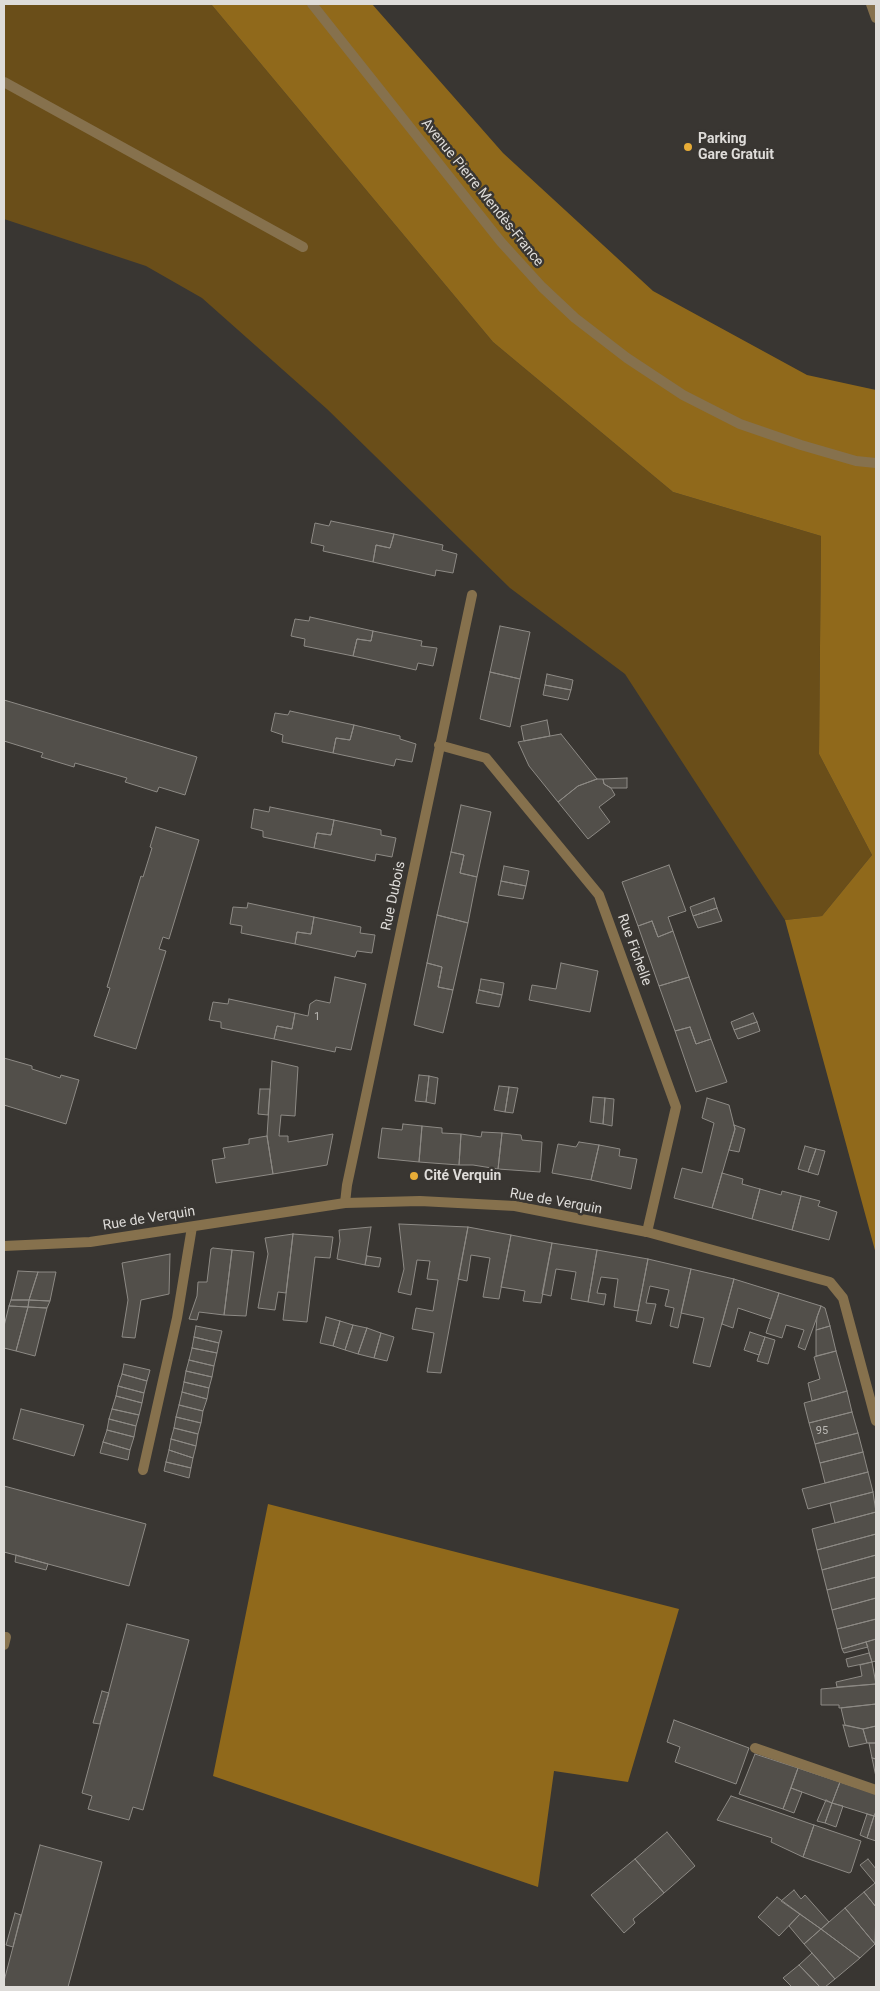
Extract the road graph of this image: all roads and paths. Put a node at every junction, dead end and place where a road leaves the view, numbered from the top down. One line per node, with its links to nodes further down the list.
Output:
1 (312, 4): 6 (street, Avenue Pierre Mendès-France)
2 (871, 4): 3 (street)
3 (876, 18)
4 (4, 82): 5 (street)
5 (303, 247)
6 (876, 464)
7 (472, 595): 8 (street, Rue Dubois)
8 (439, 745): 9 (street, Rue Dubois); 11 (street, Rue Fichelle)
9 (345, 1203): 10 (street, Rue de Verquin); 11 (street, Rue de Verquin)
10 (192, 1227): 12 (street, Rue de Verquin); 14 (street)
11 (647, 1232): 13 (street, Rue de Verquin)
12 (4, 1246)
13 (876, 1421)
14 (144, 1470)
15 (4, 1637): 16 (street)
16 (4, 1645)
17 (755, 1748): 18 (street)
18 (876, 1790)

